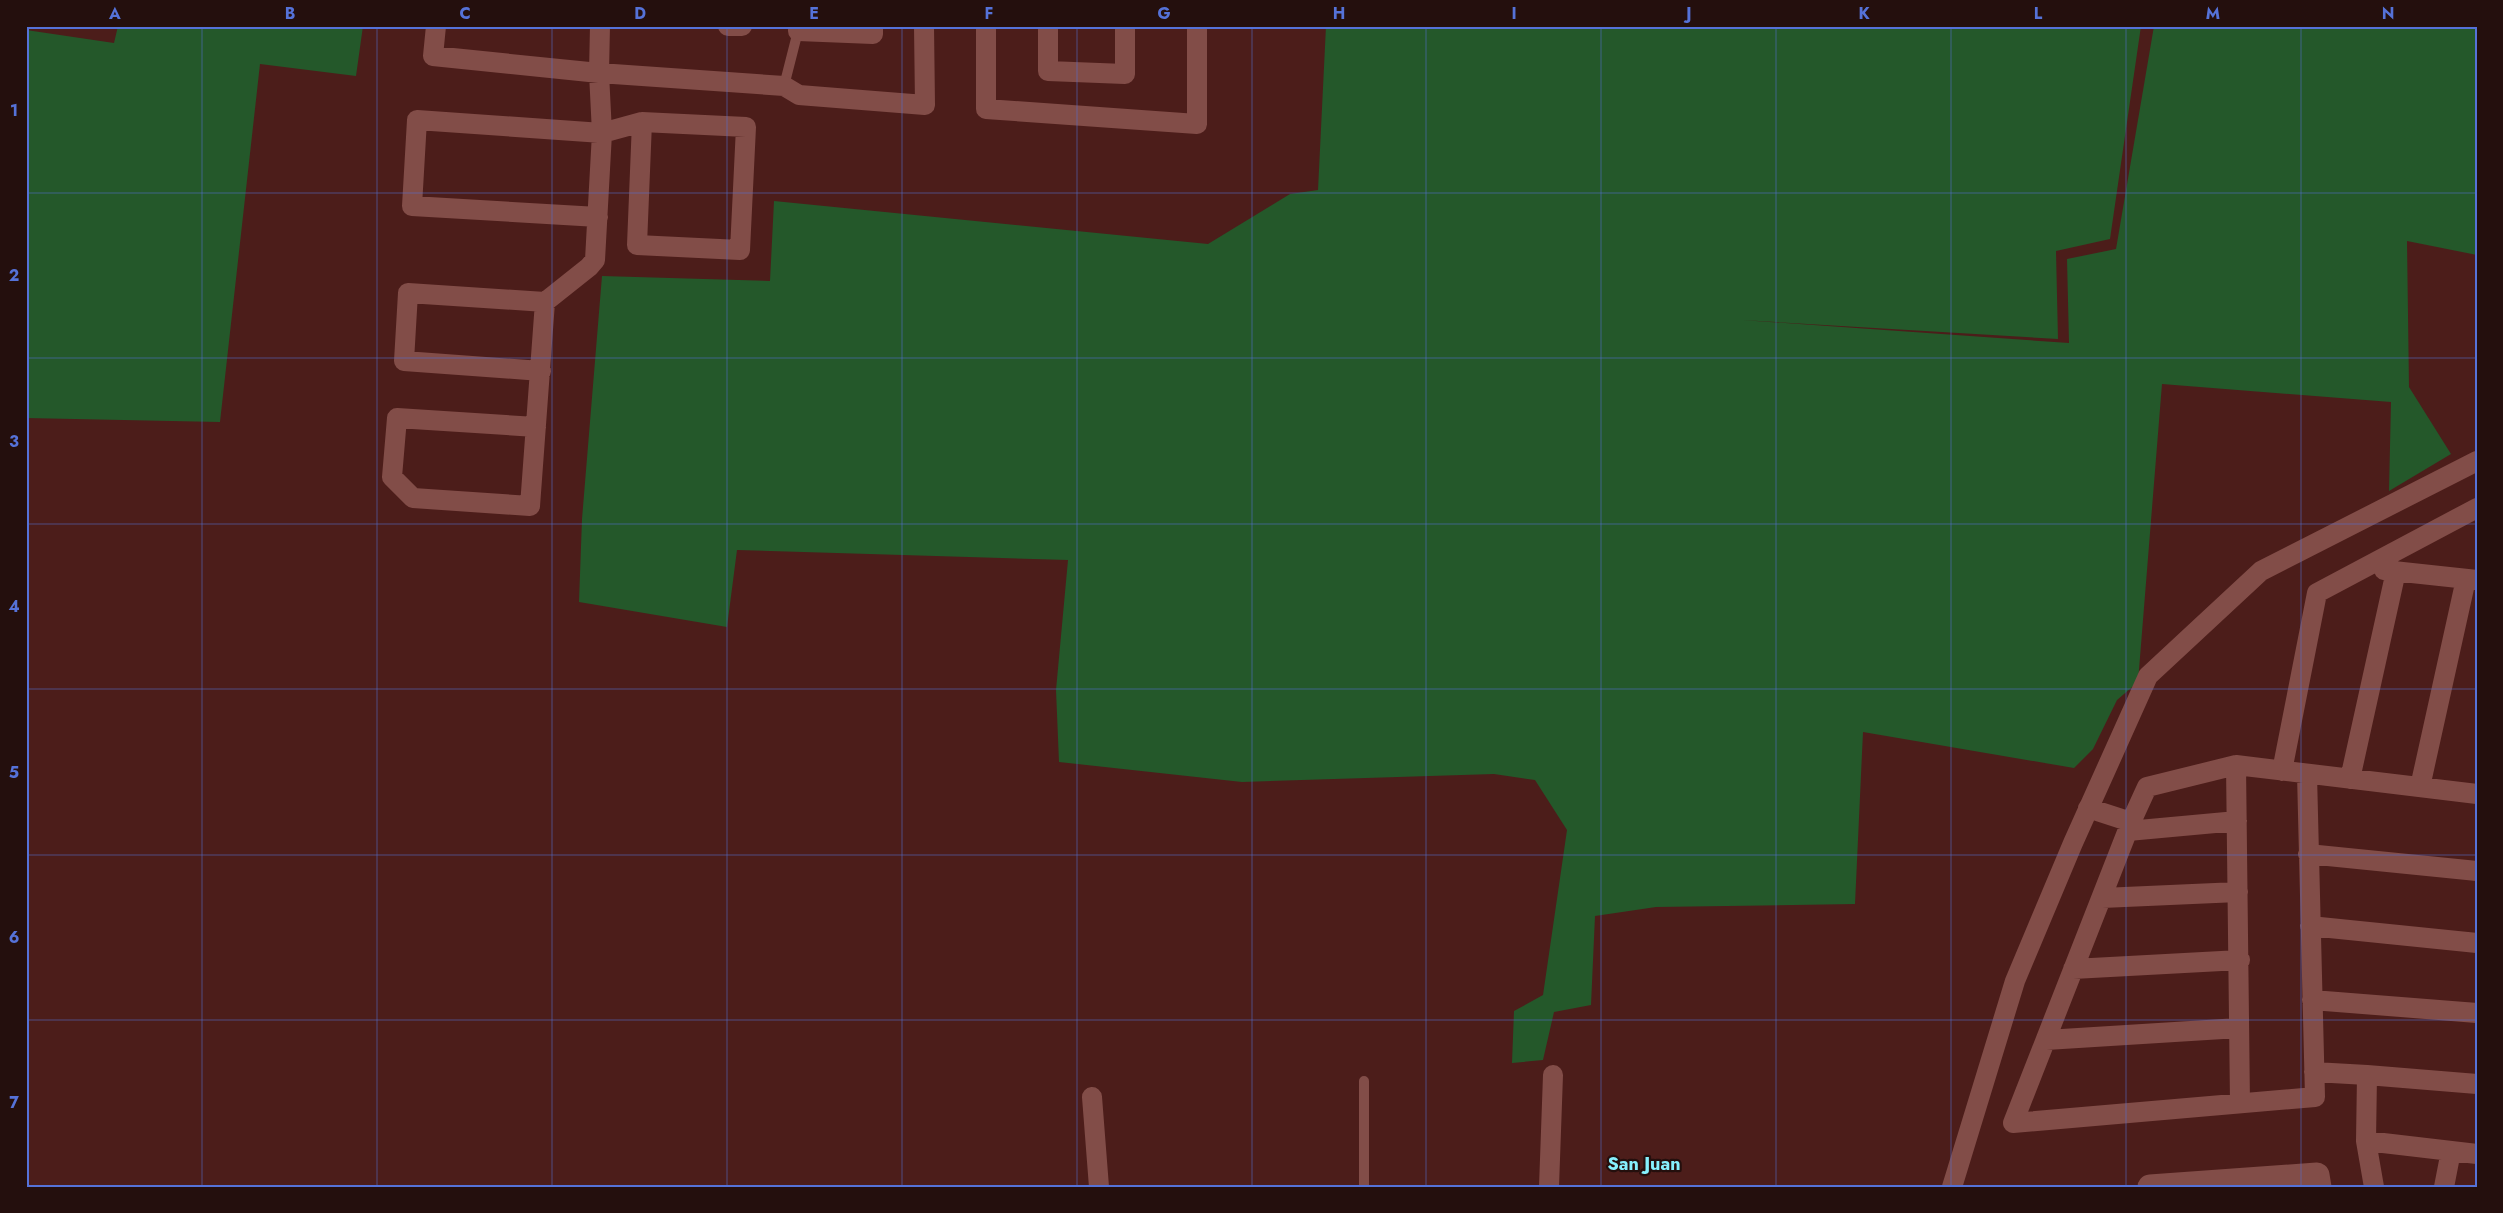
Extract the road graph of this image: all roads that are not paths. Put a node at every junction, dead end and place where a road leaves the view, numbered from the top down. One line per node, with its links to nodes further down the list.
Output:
1 (436, 26): 12 (street)
2 (600, 26): 12 (street)
3 (728, 26): 4 (street)
4 (742, 26)
5 (873, 26): 11 (street)
6 (924, 26): 13 (street)
7 (986, 26): 10 (street)
8 (1048, 26): 9 (street)
9 (1125, 26)
10 (1197, 26)
11 (798, 29): 13 (lane)
12 (599, 73): 13 (street); 15 (street)
13 (784, 86)
14 (642, 122): 14 (street); 15 (street)
15 (602, 133): 16 (street); 16 (street)
16 (598, 217): 17 (street)
17 (545, 302): 18 (street); 18 (street)
18 (541, 371): 19 (street)
19 (536, 427): 19 (street)
20 (2477, 461): 31 (street)
21 (2474, 511): 22 (street)
22 (2363, 568): 23 (street); 26 (street)
23 (2396, 571): 24 (street); 28 (street)
24 (2471, 579): 29 (street)
25 (2236, 765): 26 (street); 32 (street); 33 (street)
26 (2282, 771): 27 (street)
27 (2306, 774): 28 (street); 34 (street)
28 (2350, 779): 29 (street)
29 (2420, 787): 30 (street)
30 (2477, 794)
31 (2088, 808): 33 (street); 59 (street)
32 (2237, 821): 33 (street); 36 (street)
33 (2130, 826): 37 (street)
34 (2308, 854): 35 (street); 38 (street)
35 (2477, 871)
36 (2238, 892): 37 (street); 40 (street)
37 (2102, 898): 41 (street)
38 (2310, 926): 39 (street); 42 (street)
39 (2477, 943)
40 (2240, 960): 41 (street); 44 (street)
41 (2073, 970): 45 (street)
42 (2312, 1000): 43 (street); 46 (street)
43 (2477, 1014)
44 (2239, 1028): 45 (street); 52 (street)
45 (2046, 1040): 52 (street)
46 (2314, 1072): 48 (street); 52 (street)
47 (1553, 1075): 58 (street)
48 (2367, 1075): 50 (street); 53 (street)
49 (1364, 1081): 57 (lane)
50 (2477, 1084)
51 (1092, 1097): 56 (street)
52 (2240, 1103)
53 (2366, 1141): 54 (street); 62 (street)
54 (2451, 1151): 55 (street); 63 (street)
55 (2477, 1154)
56 (1098, 1187)
57 (1364, 1187)
58 (1550, 1187)
59 (1952, 1187)
60 (2150, 1187): 61 (street)
61 (2319, 1187)
62 (2374, 1187)
63 (2444, 1187)

